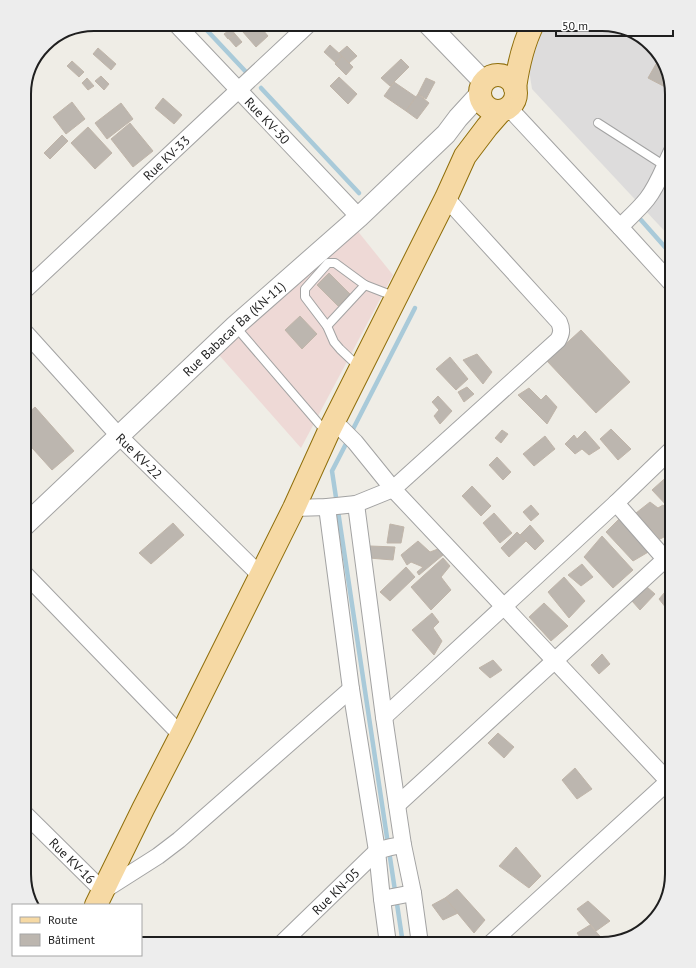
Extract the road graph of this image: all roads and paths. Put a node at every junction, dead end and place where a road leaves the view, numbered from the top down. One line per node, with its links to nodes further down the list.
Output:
1 (183, 31): 7 (street, Rue KV-30)
2 (302, 31): 7 (street, Rue KV-33)
3 (434, 31): 6 (street)
4 (528, 31): 6 (main road)
5 (530, 31): 8 (main road)
6 (484, 88): 8 (main road); 8 (main road); 9 (main road); 11 (street)
7 (239, 90): 15 (street, Rue KV-30); 18 (street, Rue KV-33)
8 (508, 102): 12 (main road); 16 (street)
9 (473, 123): 11 (street); 12 (main road)
10 (598, 123): 13 (lane)
11 (446, 134): 15 (street, Rue Babacar Ba (KN-11))
12 (466, 156): 14 (main road)
13 (665, 166): 16 (street)
14 (446, 198): 20 (main road); 28 (street)
15 (359, 217): 21 (street, Rue Babacar Ba (KN-11))
16 (620, 227): 17 (street)
17 (665, 276)
18 (31, 284)
19 (365, 285): 20 (lane); 22 (lane); 22 (lane)
20 (396, 297): 24 (main road)
21 (236, 326): 25 (lane); 26 (street, Rue Babacar Ba (KN-11))
22 (327, 326): 24 (lane)
23 (31, 339): 26 (street, Rue KV-22)
24 (360, 368): 25 (main road)
25 (335, 428): 28 (street); 31 (main road)
26 (119, 436): 32 (street, Rue Babacar Ba (KN-11)); 35 (street, Rue KV-22)
27 (665, 456): 29 (street)
28 (393, 489): 30 (street); 37 (street)
29 (616, 503): 33 (street); 37 (street)
30 (341, 506): 31 (street); 39 (street); 40 (street)
31 (294, 508): 35 (main road)
32 (31, 519)
33 (665, 552)
34 (665, 560): 38 (street)
35 (260, 575): 41 (main road)
36 (31, 580): 41 (street)
37 (504, 606): 38 (street); 40 (street)
38 (555, 660): 42 (street); 44 (street)
39 (351, 689): 46 (street); 48 (street)
40 (384, 717): 44 (street)
41 (181, 735): 48 (main road)
42 (665, 775)
43 (665, 786): 52 (street)
44 (397, 805): 46 (street)
45 (31, 821): 48 (street, Rue KV-16)
46 (390, 848): 47 (street); 47 (street); 49 (street, Rue KN-05)
47 (397, 896): 50 (street); 51 (street)
48 (100, 898)
49 (289, 937)
50 (389, 937)
51 (417, 937)
52 (498, 937)

